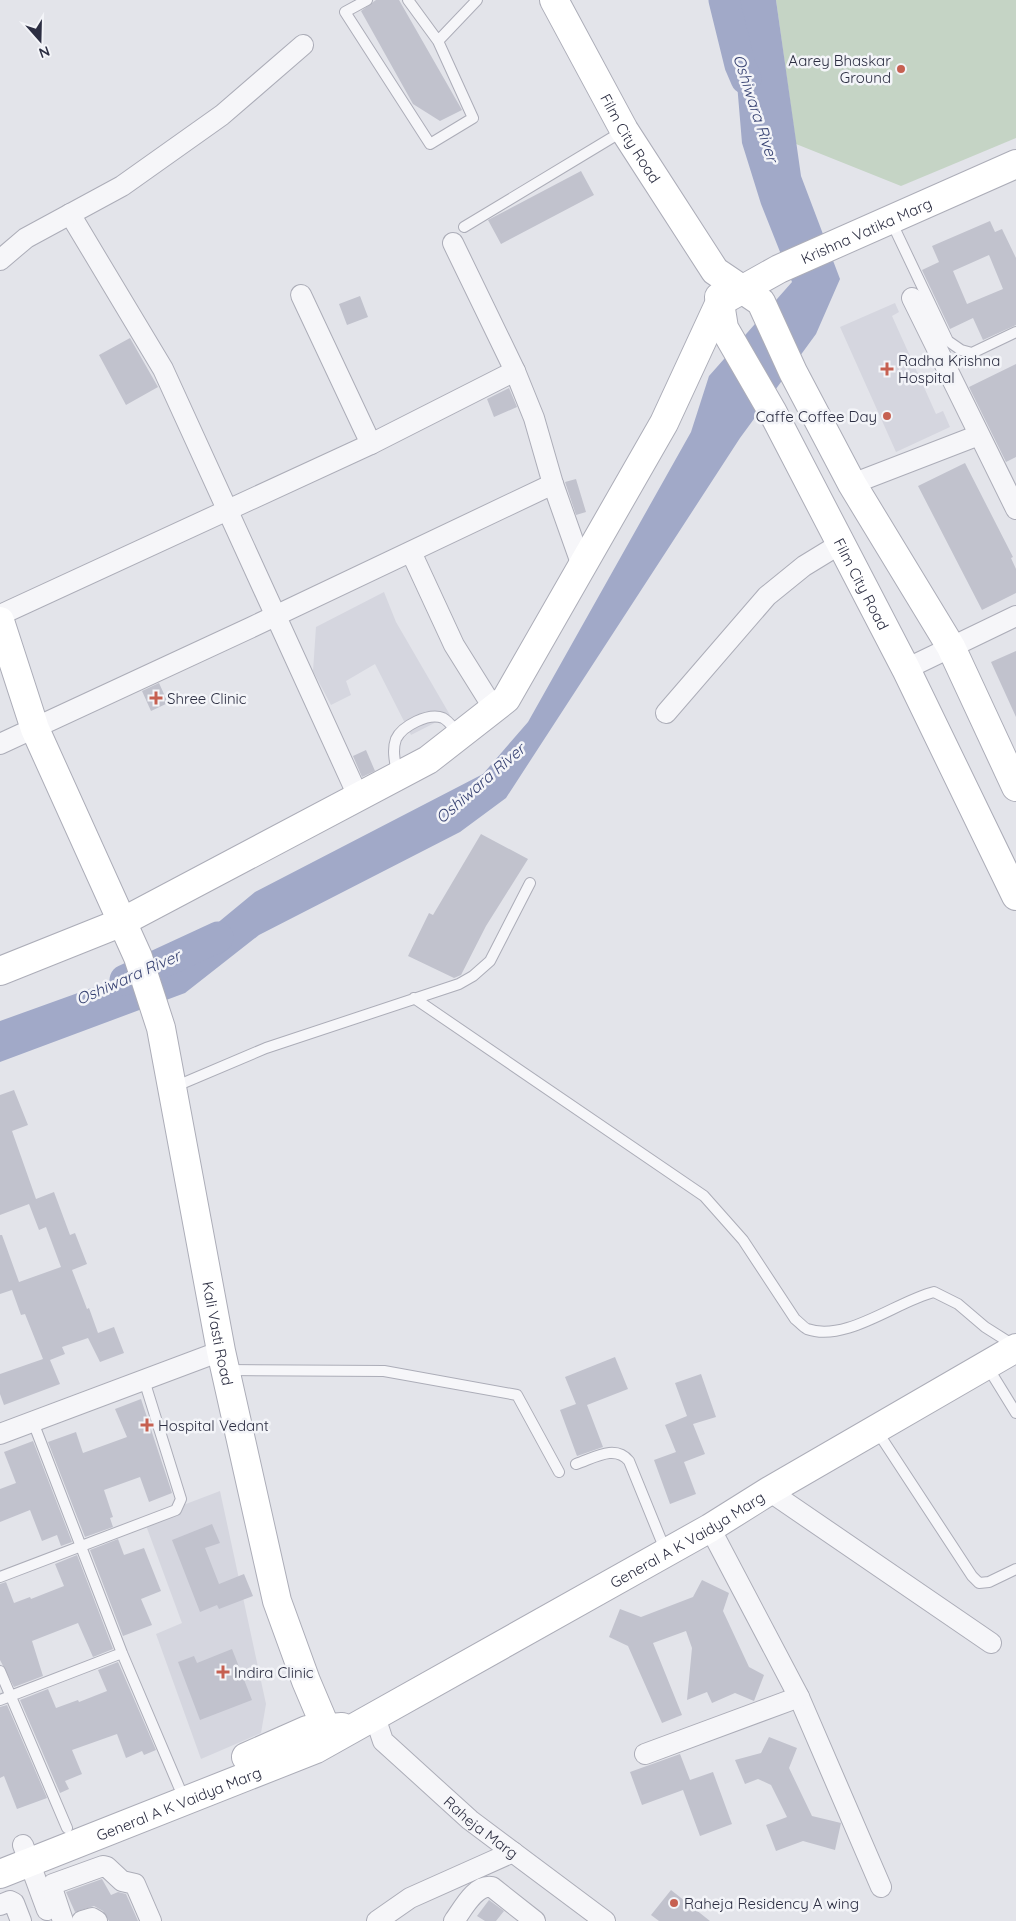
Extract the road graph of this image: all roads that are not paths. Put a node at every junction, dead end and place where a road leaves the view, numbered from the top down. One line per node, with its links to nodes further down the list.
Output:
1 (367, 0): 5 (lane)
2 (408, 0): 5 (lane)
3 (477, 0): 5 (lane)
4 (554, 0): 7 (street, Film City Road)
5 (438, 41)
6 (303, 46): 9 (street)
7 (624, 130): 11 (lane); 14 (street, Film City Road)
8 (1016, 164): 10 (street, Krishna Vatika Marg)
9 (70, 214): 12 (street); 24 (street)
10 (890, 220): 14 (street, Krishna Vatika Marg); 16 (lane)
11 (458, 235): 17 (street)
12 (0, 260)
13 (301, 295): 20 (street)
14 (731, 296): 19 (street, Film City Road); 21 (street, Film City Road); 28 (street)
15 (912, 298): 18 (street)
16 (1016, 332)
17 (515, 370): 20 (street); 22 (street)
18 (979, 435): 23 (street); 25 (street)
19 (828, 440): 21 (street); 23 (street, Film City Road)
20 (371, 444): 24 (street)
21 (794, 456): 26 (street, Film City Road)
22 (552, 484): 27 (street); 28 (street)
23 (852, 484): 33 (street, Film City Road)
24 (228, 509): 29 (street); 30 (street)
25 (1016, 509)
26 (840, 544): 34 (street, Film City Road); 36 (street)
27 (411, 552): 30 (street); 35 (street)
28 (582, 566): 35 (street)
29 (0, 615)
30 (277, 616): 37 (street); 42 (street)
31 (1016, 616): 33 (street)
32 (0, 621): 37 (street, Kali Vasti Road)
33 (951, 647): 34 (street); 41 (street, Film City Road)
34 (906, 669): 44 (street, Film City Road)
35 (494, 708): 38 (street)
36 (666, 713)
37 (34, 729): 39 (street); 45 (street, Kali Vasti Road)
38 (460, 735): 40 (street); 40 (lane)
39 (0, 744)
40 (397, 776): 42 (street)
41 (1016, 787)
42 (358, 796): 45 (street)
43 (530, 883): 47 (lane)
44 (1016, 896)
45 (120, 924): 46 (street); 48 (street, Kali Vasti Road)
46 (0, 972)
47 (414, 998): 48 (lane); 49 (lane)
48 (172, 1088): 50 (street, Kali Vasti Road)
49 (1016, 1347): 51 (street, General A K Vaidya Marg)
50 (223, 1361): 52 (street); 58 (lane); 72 (street, Kali Vasti Road)
51 (987, 1365): 53 (lane); 55 (street, General A K Vaidya Marg)
52 (144, 1380): 54 (street); 61 (lane)
53 (1016, 1413)
54 (33, 1422): 56 (street); 61 (lane)
55 (876, 1429): 59 (street, General A K Vaidya Marg); 63 (lane)
56 (0, 1434)
57 (576, 1464): 62 (lane)
58 (559, 1472)
59 (768, 1491): 60 (street, General A K Vaidya Marg); 65 (street)
60 (710, 1528): 62 (street, General A K Vaidya Marg); 69 (street)
61 (80, 1545): 64 (lane); 66 (lane)
62 (666, 1553): 71 (street, General A K Vaidya Marg)
63 (1016, 1569)
64 (0, 1577)
65 (990, 1643)
66 (122, 1653): 68 (lane); 74 (lane)
67 (0, 1671): 68 (lane)
68 (11, 1696): 70 (lane); 75 (lane)
69 (799, 1697): 73 (street); 79 (street)
70 (0, 1700)
71 (366, 1721): 72 (street, General A K Vaidya Marg); 76 (street, Raheja Marg)
72 (329, 1734): 74 (street, General A K Vaidya Marg); 77 (street, General A K Vaidya Marg)
73 (645, 1754)
74 (179, 1787): 75 (street, General A K Vaidya Marg)
75 (67, 1828): 77 (street, General A K Vaidya Marg)
76 (513, 1852): 87 (street); 90 (street, Raheja Marg)
77 (18, 1854): 78 (street, General A K Vaidya Marg); 82 (street)
78 (0, 1874)
79 (881, 1887)
80 (0, 1905): 81 (street)
81 (21, 1921)
82 (51, 1921)
83 (63, 1921): 86 (street)
84 (82, 1921): 85 (street)
85 (97, 1921)
86 (151, 1921)
87 (377, 1921)
88 (454, 1921): 89 (street)
89 (535, 1921)
90 (605, 1921)

